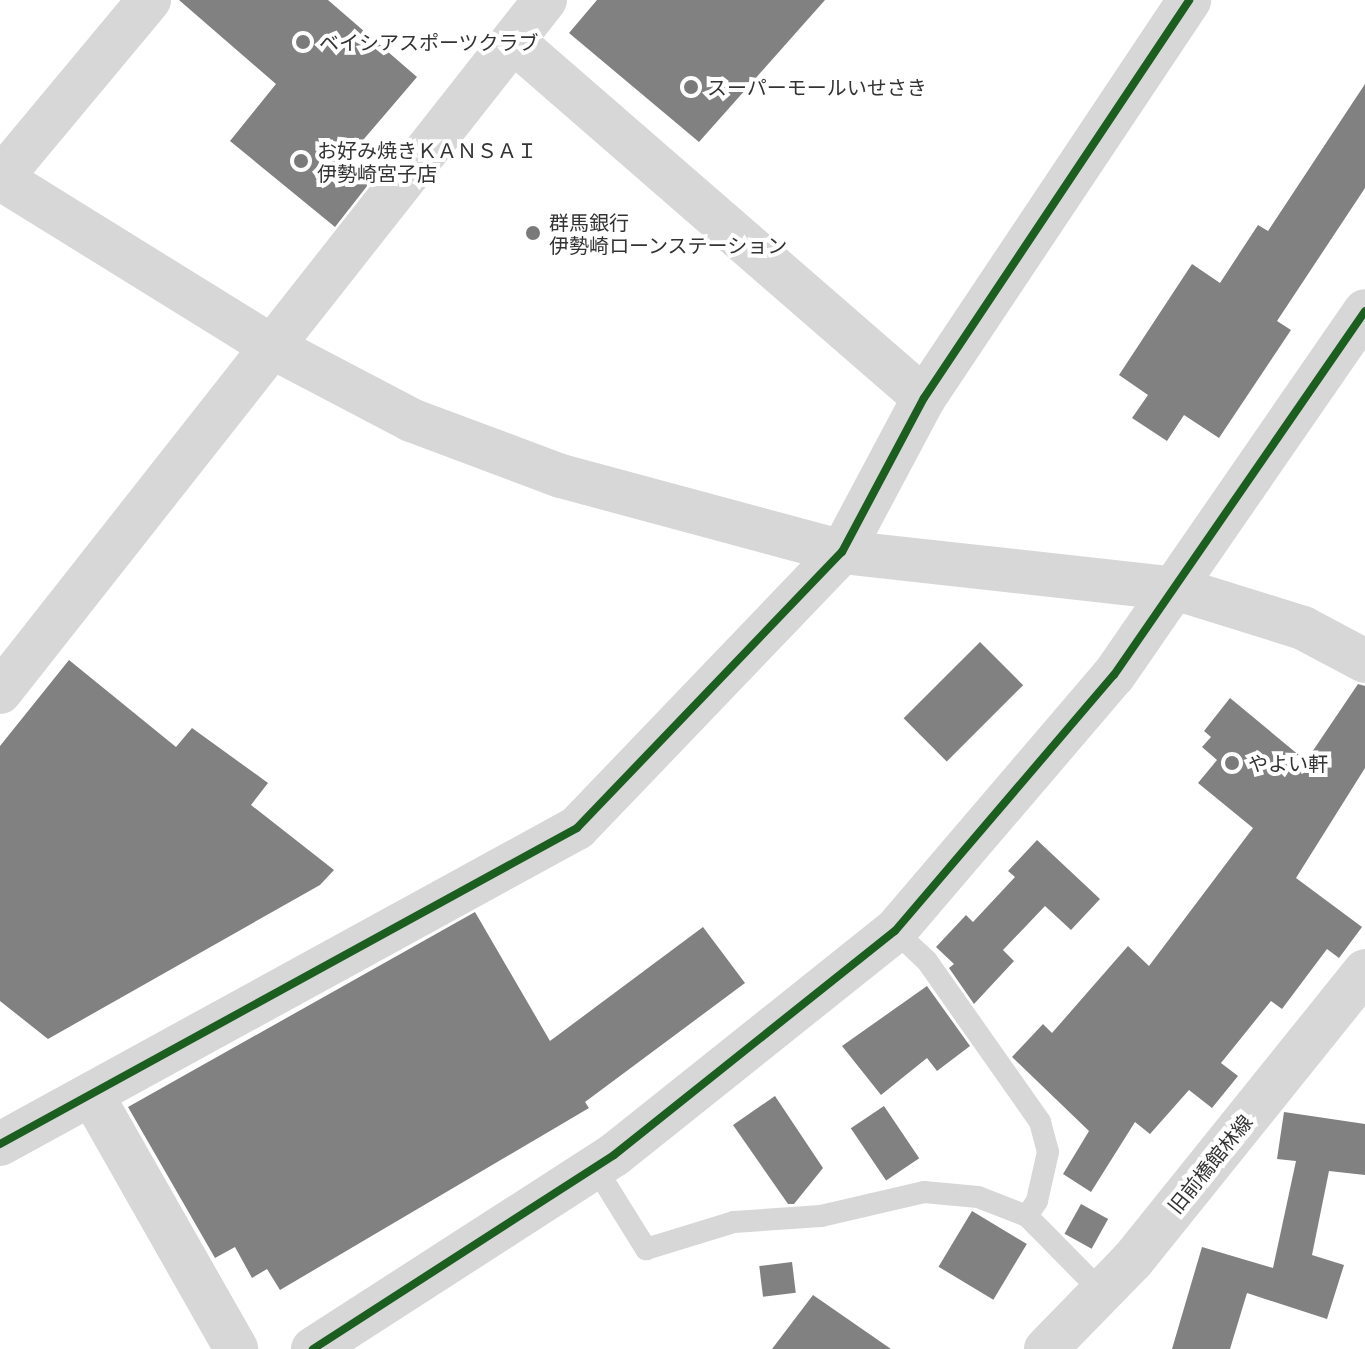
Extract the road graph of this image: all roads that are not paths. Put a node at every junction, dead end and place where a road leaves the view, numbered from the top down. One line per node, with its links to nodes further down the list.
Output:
1 (149, 0): 5 (street)
2 (545, 0): 4 (street)
3 (1189, 0): 8 (street)
4 (513, 41): 7 (street); 8 (street)
5 (0, 178): 7 (street)
6 (1365, 311): 10 (street)
7 (274, 348): 9 (street); 12 (street)
8 (924, 398): 9 (street)
9 (842, 552): 10 (street); 15 (street)
10 (1178, 589): 11 (street); 13 (street)
11 (1365, 661)
12 (0, 692)
13 (895, 931): 17 (street); 18 (lane)
14 (1365, 971): 19 (street, 旧前橋館林線)
15 (92, 1095): 16 (street); 20 (street)
16 (10, 1124)
17 (595, 1167): 18 (lane); 21 (street)
18 (1027, 1216): 19 (lane)
19 (1102, 1292): 22 (street, 旧前橋館林線)
20 (236, 1349)
21 (313, 1349)
22 (1046, 1349)

